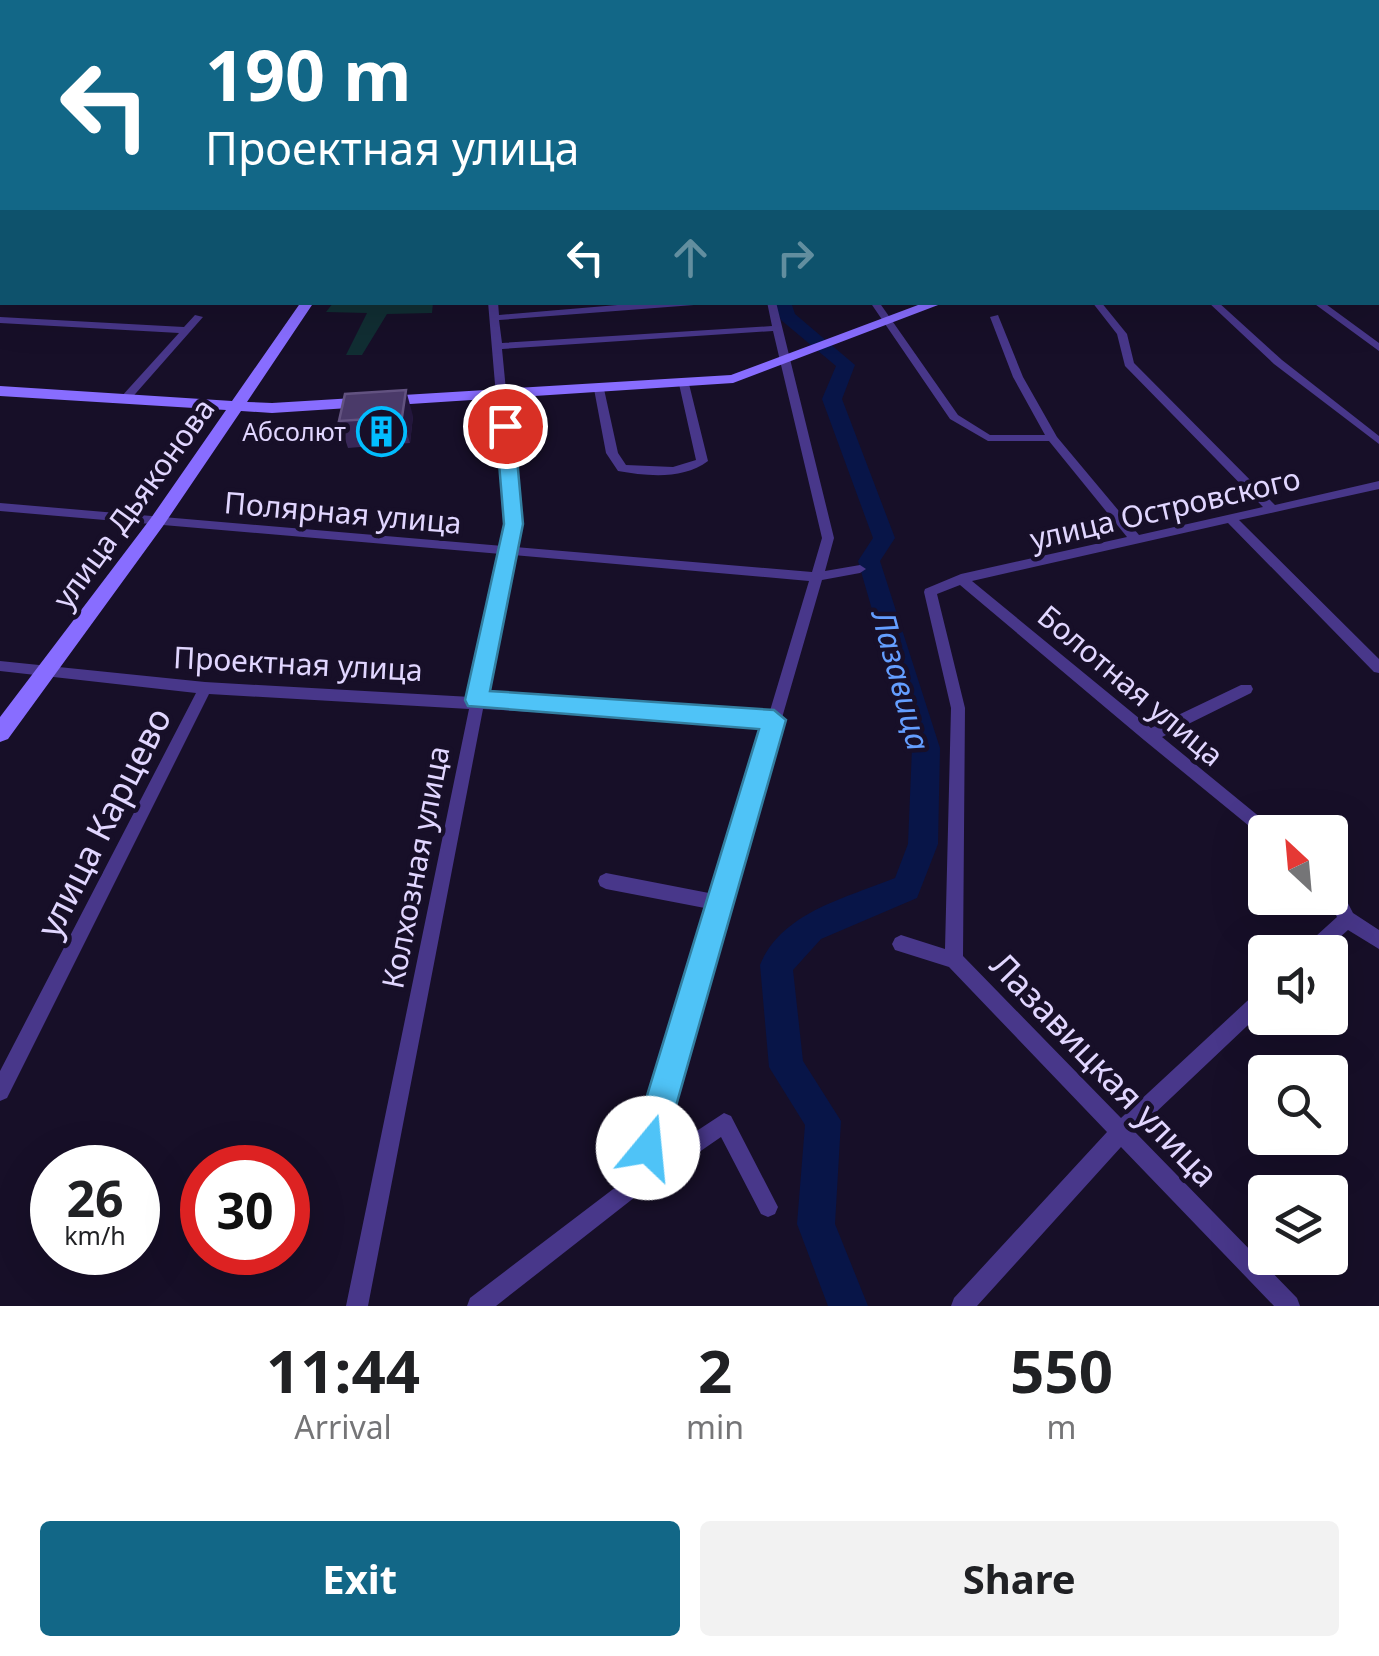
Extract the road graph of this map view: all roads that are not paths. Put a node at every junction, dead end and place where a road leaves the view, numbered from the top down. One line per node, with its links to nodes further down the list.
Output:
1 (306, 305): 25 (main road, улица Дьяконова)
2 (494, 305): 12 (street, Колхозная улица)
3 (656, 305): 12 (street)
4 (772, 305): 15 (street)
5 (876, 305): 14 (street)
6 (932, 305): 14 (main road)
7 (1098, 305): 30 (street)
8 (1216, 305): 27 (street)
9 (1320, 305): 18 (street)
10 (198, 317): 16 (street)
11 (995, 317): 26 (street)
12 (494, 318): 17 (street, Колхозная улица)
13 (0, 320): 16 (street)
14 (886, 322): 19 (main road); 26 (street)
15 (778, 328): 17 (street); 19 (street)
16 (184, 330): 24 (street)
17 (497, 346): 23 (street, Колхозная улица)
18 (1379, 348)
19 (793, 358): 20 (main road); 36 (street)
20 (684, 384): 21 (main road); 21 (street)
21 (598, 389): 23 (main road)
22 (0, 391): 24 (main road)
23 (502, 393): 25 (main road); 34 (street, Колхозная улица)
24 (125, 399): 25 (main road)
25 (238, 407): 32 (main road, улица Дьяконова)
26 (1052, 438): 33 (street)
27 (1379, 441)
28 (1379, 484): 30 (street, улица Островского)
29 (0, 507): 32 (street, Полярная улица)
30 (1272, 508): 31 (street, улица Островского)
31 (1230, 518): 33 (street, улица Островского); 39 (street)
32 (157, 522): 34 (street, Полярная улица); 40 (main road, улица Дьяконова)
33 (1137, 541): 37 (street, улица Островского)
34 (507, 551): 36 (street, Полярная улица); 43 (street, Колхозная улица)
35 (860, 568): 36 (street, Полярная улица)
36 (816, 577): 44 (street)
37 (961, 579): 46 (street, Болотная улица); 55 (street)
38 (0, 666): 40 (street, Проектная улица)
39 (1379, 668)
40 (44, 672): 41 (street, Проектная улица); 45 (main road, улица Дьяконова)
41 (205, 688): 43 (street, Проектная улица); 57 (street, улица Карцево)
42 (1246, 689): 46 (street)
43 (476, 700): 44 (street, Проектная улица); 61 (street, Колхозная улица)
44 (774, 720): 49 (street)
45 (0, 734)
46 (1150, 736): 47 (street, Болотная улица)
47 (1248, 817)
48 (606, 881): 49 (street)
49 (721, 903): 59 (street)
50 (1345, 915): 51 (street)
51 (1347, 919): 52 (street); 53 (street)
52 (1330, 935)
53 (1379, 940)
54 (901, 944): 55 (street, Лазавицкая улица)
55 (954, 960): 58 (street, Лазавицкая улица)
56 (1248, 1012): 58 (street)
57 (0, 1091)
58 (1122, 1131): 63 (street); 64 (street, Лазавицкая улица)
59 (637, 1183): 60 (street); 62 (street)
60 (768, 1207)
61 (357, 1306)
62 (478, 1306)
63 (962, 1306)
64 (1289, 1306)

